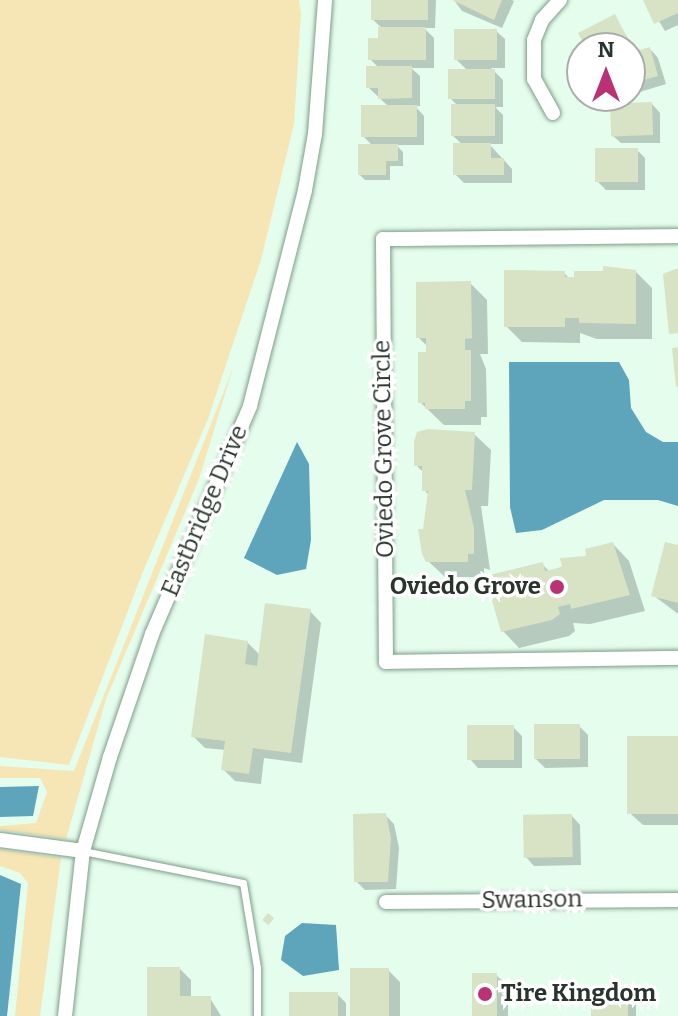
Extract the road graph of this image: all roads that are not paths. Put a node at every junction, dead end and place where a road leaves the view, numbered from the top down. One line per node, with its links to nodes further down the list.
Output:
1 (325, 0): 7 (street, Eastbridge Drive)
2 (560, 0): 3 (street)
3 (553, 113)
4 (678, 236): 5 (street, Oviedo Grove Circle)
5 (678, 658)
6 (0, 840): 7 (street)
7 (83, 851): 10 (street, Eastbridge Drive); 11 (lane)
8 (678, 900): 9 (street, Swanson)
9 (386, 902)
10 (65, 1016)
11 (257, 1016)

